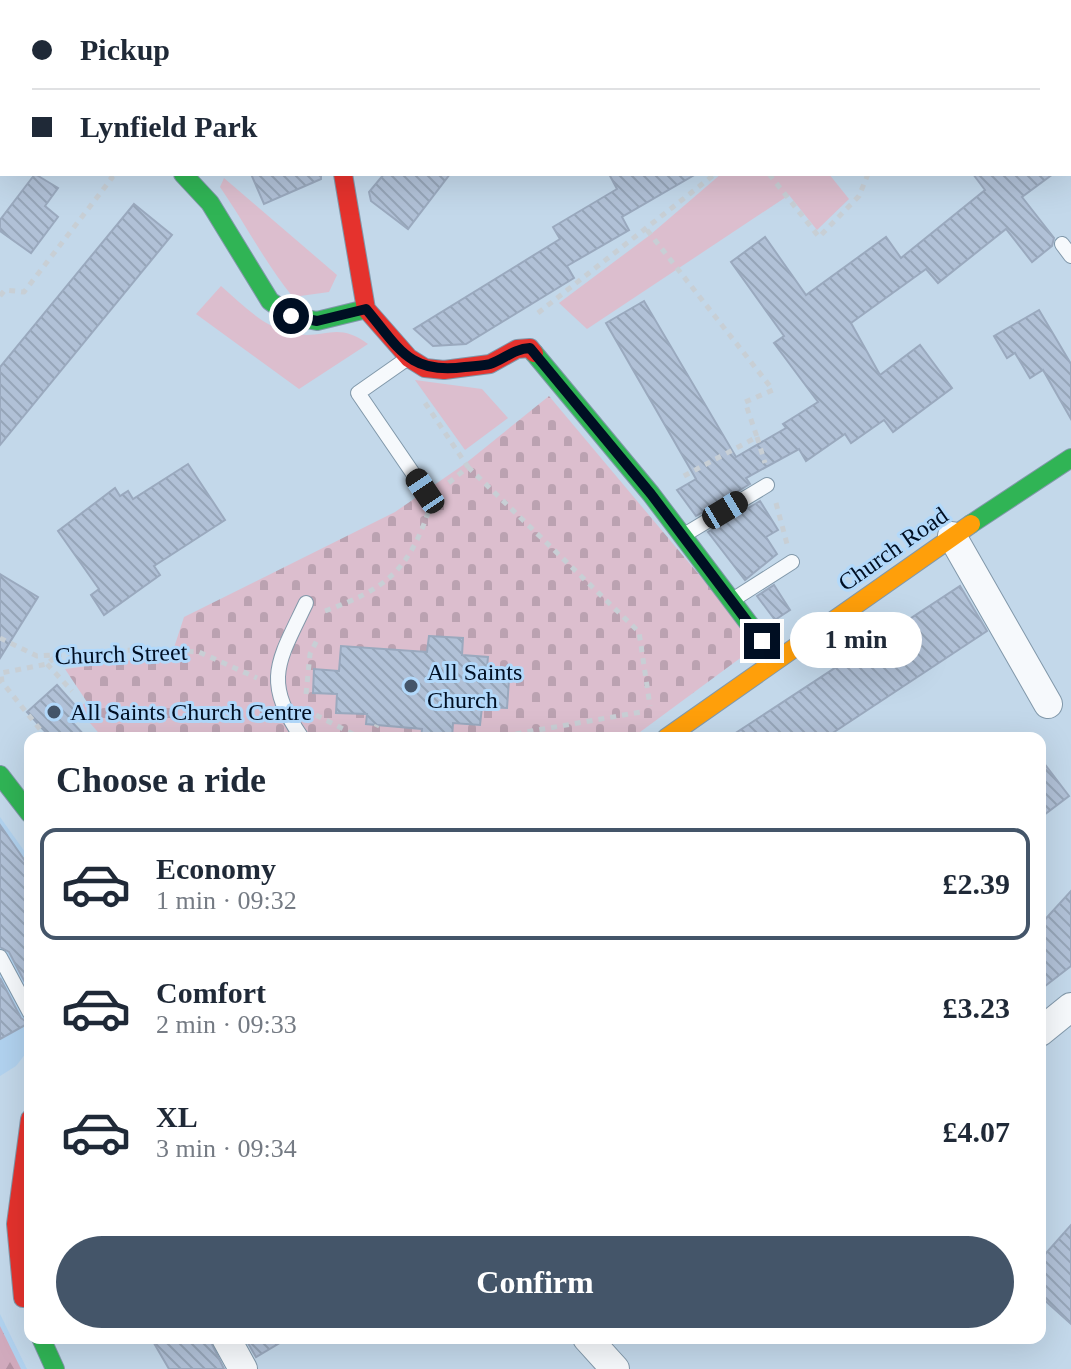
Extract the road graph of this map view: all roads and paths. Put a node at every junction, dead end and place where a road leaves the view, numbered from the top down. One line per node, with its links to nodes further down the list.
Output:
1 (110, 176): 8 (path)
2 (185, 176): 9 (street)
3 (343, 176): 9 (street)
4 (713, 176): 7 (path)
5 (771, 176): 6 (path)
6 (867, 176)
7 (647, 230): 10 (path); 16 (path)
8 (0, 296)
9 (366, 309): 11 (street)
10 (530, 348): 11 (street); 16 (street)
11 (404, 362): 13 (path); 15 (lane)
12 (1071, 458): 18 (street, Church Road)
13 (468, 467): 15 (path); 30 (path)
14 (767, 485): 17 (lane)
15 (433, 493): 21 (path)
16 (651, 494): 17 (street)
17 (683, 535): 20 (street)
18 (952, 536): 29 (street); 38 (street, Church Road)
19 (792, 562): 20 (lane)
20 (734, 600): 24 (street)
21 (312, 608): 22 (lane); 22 (path); 34 (path)
22 (296, 625): 27 (lane)
23 (0, 638): 25 (path, Church Street)
24 (762, 641)
25 (55, 657): 26 (path); 27 (path, Church Street)
26 (47, 664): 28 (path); 32 (path)
27 (275, 686): 33 (lane)
28 (72, 691)
29 (1048, 704)
30 (651, 711): 36 (path); 37 (path)
31 (377, 725): 35 (path)
32 (42, 732)
33 (298, 732)
34 (348, 732)
35 (374, 732)
36 (527, 732)
37 (666, 732)
38 (675, 732)
39 (0, 775): 40 (street)
40 (24, 806)
41 (0, 957): 42 (lane)
42 (24, 1002)
43 (1071, 1007): 44 (street)
44 (1046, 1027)
45 (24, 1164): 47 (street)
46 (0, 1246): 48 (street)
47 (24, 1290)
48 (24, 1301)
49 (44, 1344): 52 (street)
50 (229, 1344): 53 (street)
51 (592, 1344): 54 (street)
52 (55, 1369)
53 (243, 1369)
54 (615, 1369)

